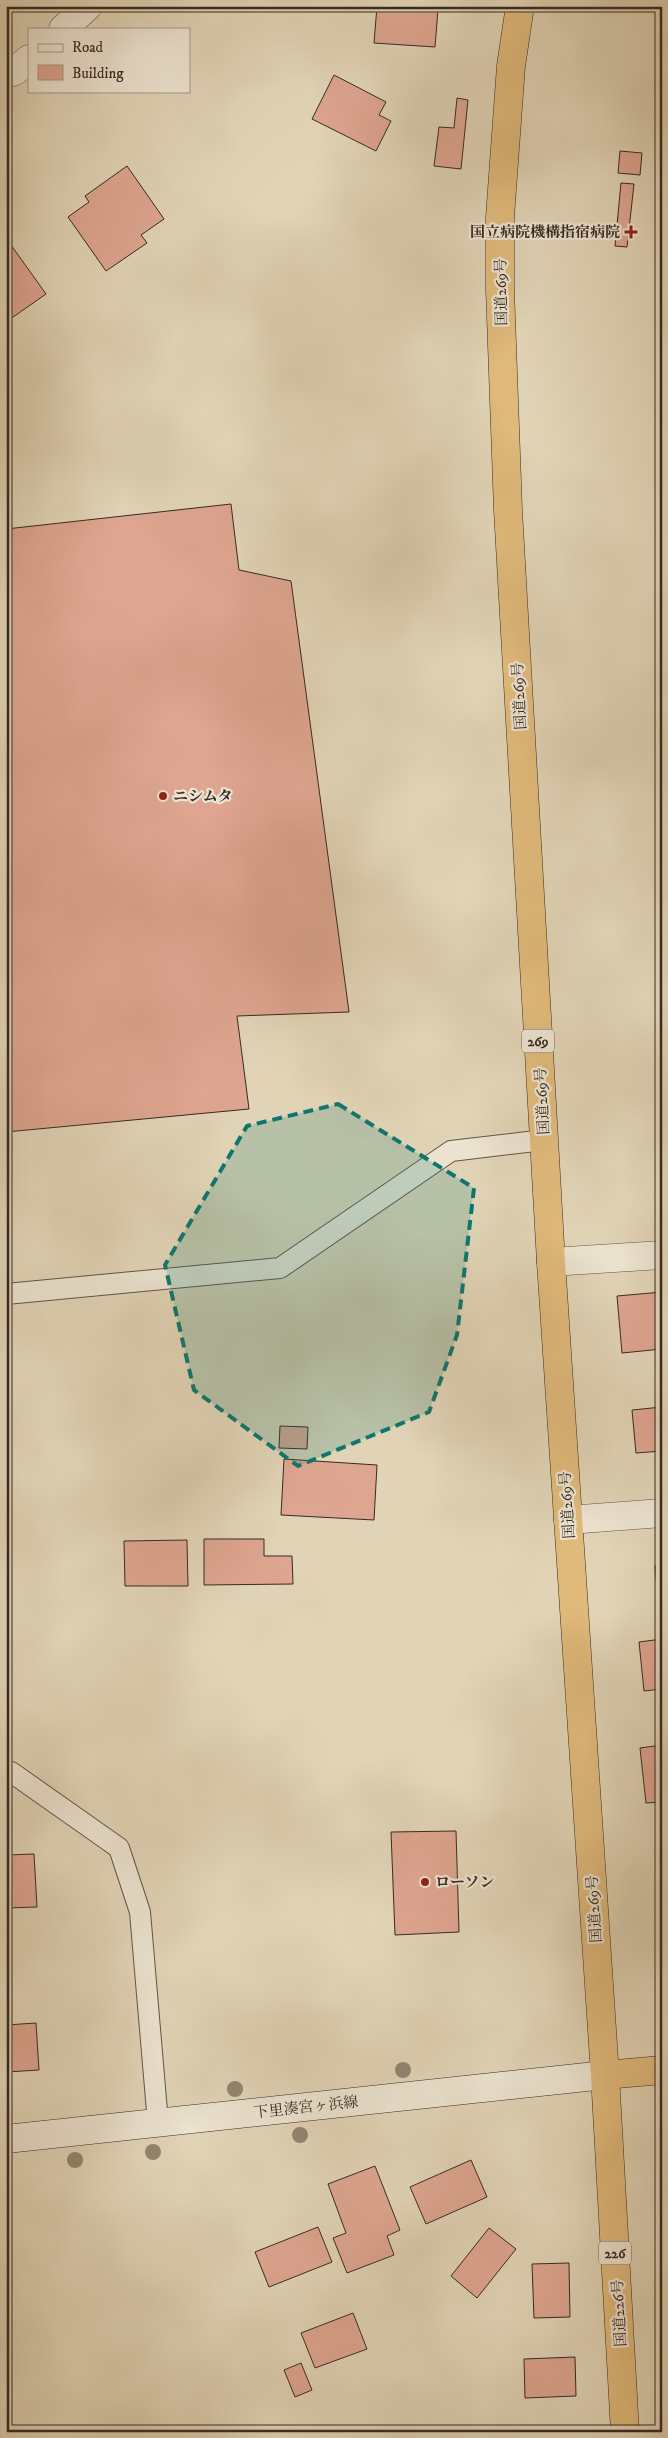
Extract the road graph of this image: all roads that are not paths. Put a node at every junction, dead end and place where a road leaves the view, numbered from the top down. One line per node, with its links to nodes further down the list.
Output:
1 (88, 6): 3 (main road)
2 (520, 6): 6 (highway, 国道269号 / 269)
3 (64, 28)
4 (28, 60): 5 (main road)
5 (6, 74)
6 (544, 1140): 8 (highway, 国道269号 / 269); 9 (lane)
7 (662, 1255): 8 (main road)
8 (551, 1262): 11 (highway, 国道269号 / 269)
9 (6, 1294)
10 (662, 1513): 11 (main road)
11 (568, 1520): 14 (highway, 国道269号 / 269)
12 (6, 1772): 15 (lane)
13 (662, 2070): 14 (highway)
14 (605, 2075): 15 (main road, 下里湊宮ヶ浜線); 17 (highway, 国道226号 / 226)
15 (158, 2123): 16 (main road, 下里湊宮ヶ浜線)
16 (6, 2139)
17 (625, 2432)

